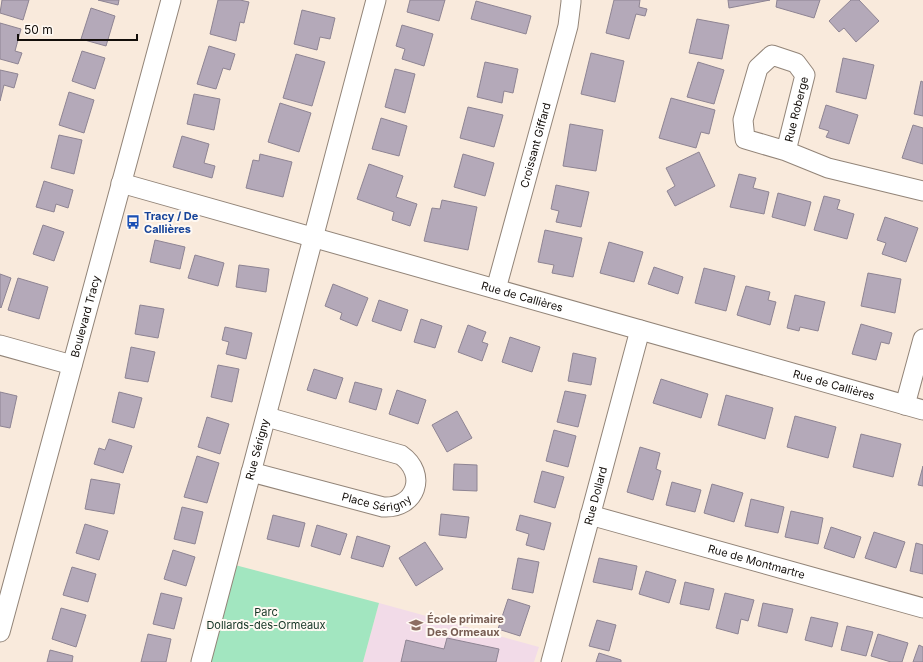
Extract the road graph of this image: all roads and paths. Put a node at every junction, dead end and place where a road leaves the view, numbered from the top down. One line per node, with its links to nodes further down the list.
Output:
1 (171, 0): 5 (street, Boulevard Tracy)
2 (376, 0): 7 (street)
3 (571, 0): 8 (street, Croissant Giffard)
4 (786, 151): 4 (street, Rue Roberge); 6 (street, Rue Roberge)
5 (121, 183): 7 (street, Rue de Callières); 12 (street, Boulevard Tracy)
6 (923, 191)
7 (314, 238): 8 (street, Rue de Callières); 15 (street, Rue Sérigny)
8 (496, 289): 9 (street, Rue de Callières)
9 (640, 330): 13 (street, Rue de Callières); 17 (street, Rue Dollard)
10 (923, 339): 13 (street)
11 (0, 345): 12 (street)
12 (72, 365): 19 (street, Boulevard Tracy)
13 (905, 405): 14 (street, Rue de Callières)
14 (923, 410)
15 (267, 417): 16 (street, Rue Sérigny); 16 (street, Place Sérigny)
16 (251, 472): 20 (street, Rue Sérigny)
17 (590, 516): 18 (street, Rue de Montmartre); 21 (street, Rue Dollard)
18 (923, 608)
19 (0, 632)
20 (201, 662)
21 (551, 662)

